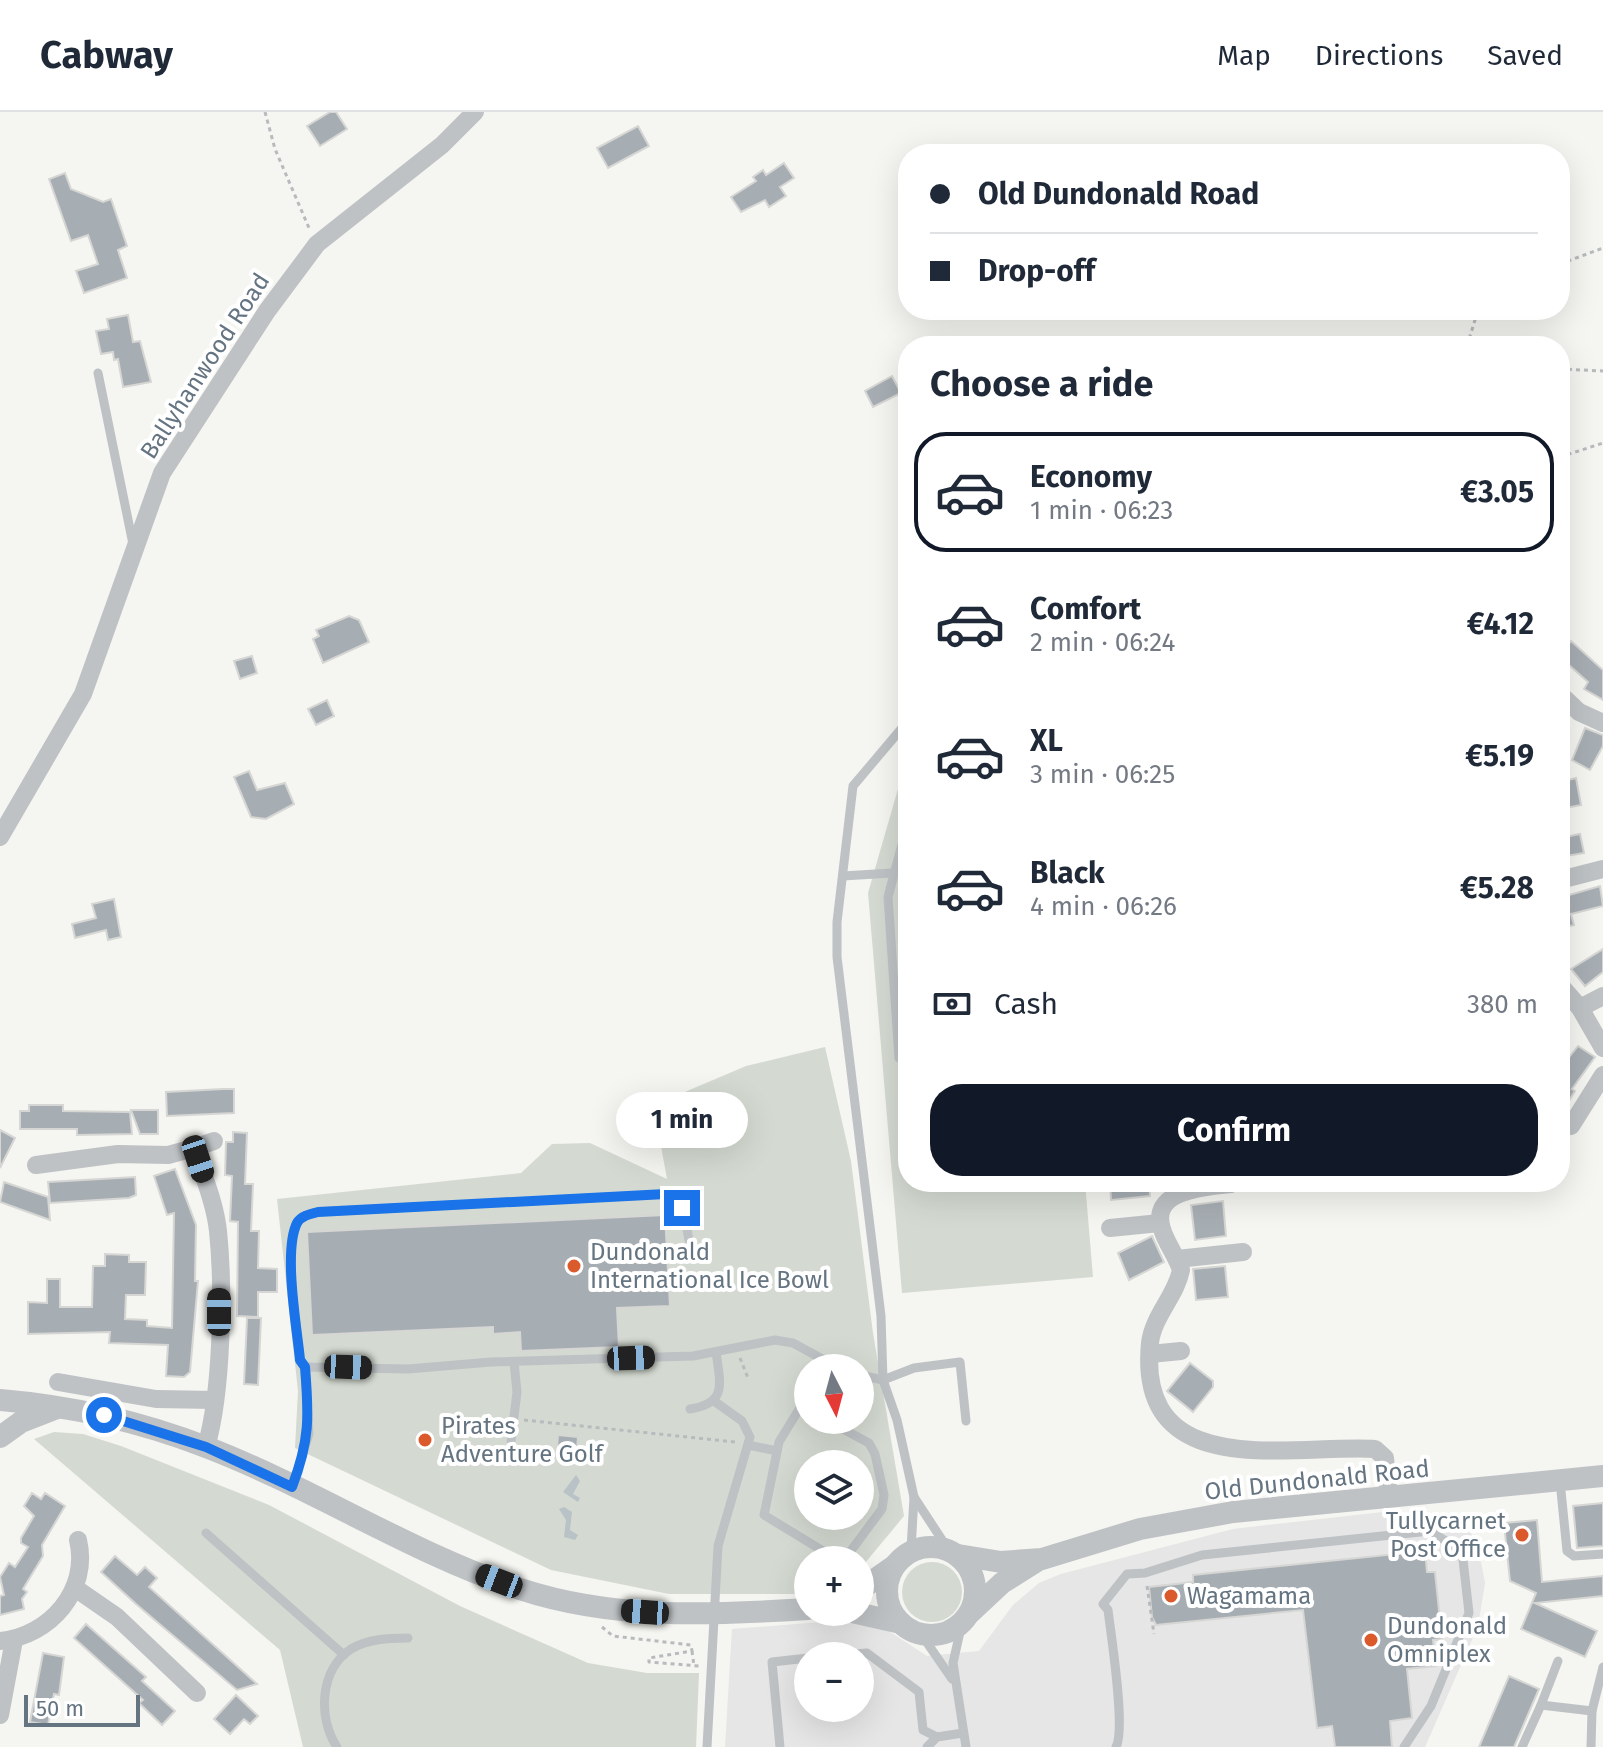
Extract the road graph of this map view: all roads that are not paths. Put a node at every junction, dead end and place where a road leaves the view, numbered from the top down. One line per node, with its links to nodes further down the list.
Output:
1 (475, 112): 3 (street, Ballyhanwood Road)
2 (98, 373): 3 (lane)
3 (134, 551): 7 (street, Ballyhanwood Road)
4 (1570, 703): 5 (street)
5 (1603, 723)
6 (898, 733): 11 (lane)
7 (0, 837)
8 (898, 865): 10 (lane)
9 (1603, 869): 12 (street)
10 (896, 873): 11 (lane); 16 (lane)
11 (843, 876): 36 (lane)
12 (1570, 877)
13 (1570, 996): 15 (street)
14 (1603, 996): 15 (street)
15 (1580, 1008): 17 (street)
16 (898, 1043)
17 (1603, 1048)
18 (1603, 1075): 19 (street)
19 (1571, 1126)
20 (214, 1141): 21 (street)
21 (194, 1148): 22 (street); 38 (street)
22 (36, 1165)
23 (1183, 1192): 24 (street)
24 (1160, 1223): 25 (street); 28 (street)
25 (1110, 1228)
26 (689, 1240): 34 (lane)
27 (1243, 1252): 28 (street)
28 (1177, 1259): 32 (street)
29 (1181, 1351): 32 (street)
30 (716, 1352): 31 (lane); 33 (lane); 39 (lane)
31 (813, 1354)
32 (1150, 1354): 55 (street)
33 (514, 1362): 34 (lane); 47 (lane)
34 (305, 1367): 53 (lane)
35 (874, 1378): 36 (lane)
36 (883, 1380): 44 (lane); 54 (lane)
37 (58, 1382): 38 (street)
38 (215, 1400): 49 (street)
39 (714, 1401): 42 (lane); 48 (lane)
40 (0, 1402): 41 (street)
41 (62, 1406): 46 (street); 49 (street)
42 (690, 1409)
43 (794, 1415): 50 (lane)
44 (966, 1421)
45 (852, 1434): 59 (lane)
46 (0, 1437)
47 (511, 1441)
48 (748, 1445): 50 (lane); 88 (lane)
49 (206, 1447): 53 (street)
50 (777, 1451): 58 (lane)
51 (1603, 1476): 52 (street, Old Dundonald Road)
52 (1560, 1481): 55 (street, Old Dundonald Road); 62 (lane)
53 (292, 1487): 67 (street)
54 (914, 1497): 60 (lane); 61 (lane)
55 (1389, 1497): 63 (street, Old Dundonald Road)
56 (206, 1533): 74 (lane)
57 (78, 1540): 66 (street)
58 (817, 1546)
59 (852, 1546)
60 (911, 1550): 61 (street); 64 (street)
61 (953, 1552): 63 (street, Old Dundonald Road); 69 (street)
62 (1603, 1554)
63 (1042, 1559): 69 (street, Old Dundonald Road)
64 (894, 1566): 65 (street); 70 (street)
65 (874, 1580)
66 (75, 1588): 73 (street); 80 (street)
67 (794, 1610)
68 (874, 1617): 70 (street)
69 (966, 1618): 71 (street); 79 (lane)
70 (901, 1623): 71 (street)
71 (921, 1634): 79 (lane)
72 (408, 1638): 74 (lane)
73 (7, 1640): 83 (street)
74 (344, 1655): 87 (lane)
75 (874, 1658): 84 (lane)
76 (794, 1660): 89 (lane)
77 (1558, 1661): 81 (lane)
78 (1603, 1667): 82 (lane)
79 (954, 1682): 85 (lane)
80 (197, 1693)
81 (1541, 1705): 82 (lane); 94 (lane)
82 (1592, 1711): 95 (lane)
83 (0, 1715)
84 (923, 1730): 86 (lane); 90 (lane)
85 (963, 1733): 86 (lane); 91 (lane)
86 (937, 1737): 90 (lane)
87 (337, 1747)
88 (707, 1747)
89 (780, 1747)
90 (926, 1747)
91 (966, 1747)
92 (1116, 1747): 93 (lane)
93 (1404, 1747)
94 (1522, 1747)
95 (1591, 1747)

